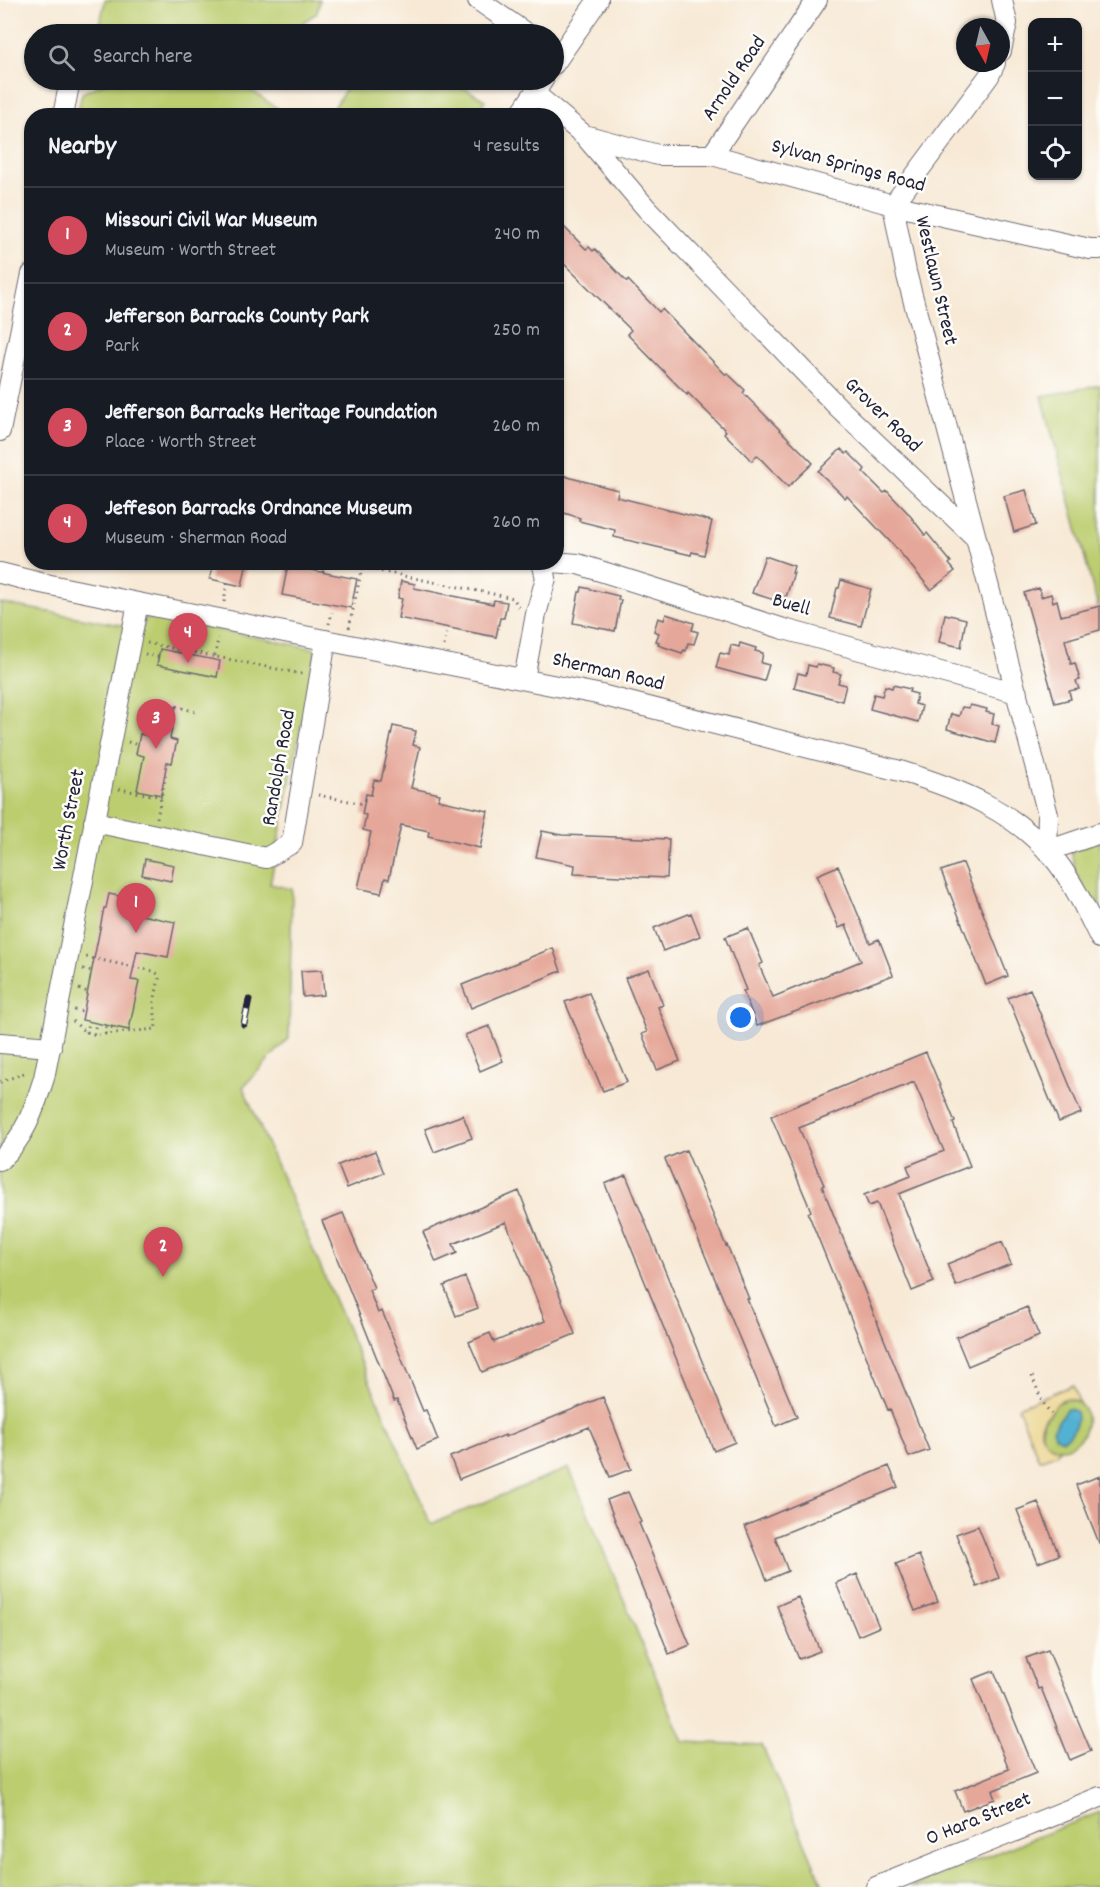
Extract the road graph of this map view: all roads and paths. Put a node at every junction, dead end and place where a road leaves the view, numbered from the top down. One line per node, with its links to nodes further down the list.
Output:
1 (478, 0): 6 (street)
2 (598, 0): 7 (street)
3 (817, 0): 17 (street, Arnold Road)
4 (1002, 0): 5 (street)
5 (1006, 18)
6 (513, 24)
7 (564, 46)
8 (991, 72): 18 (street, Westlawn Street)
9 (68, 90): 12 (street)
10 (536, 90): 13 (street)
11 (543, 90): 14 (street, Grover Road)
12 (65, 108)
13 (524, 108)
14 (559, 108)
15 (564, 113): 16 (street, Grover Road)
16 (584, 135): 17 (street, Sylvan Springs Road); 22 (street, Grover Road)
17 (712, 155): 18 (street, Sylvan Springs Road)
18 (893, 205): 19 (street, Sylvan Springs Road); 22 (street, Westlawn Street)
19 (1100, 249)
20 (24, 313): 21 (street)
21 (0, 431)
22 (976, 538): 41 (street)
23 (564, 563): 41 (street, Buell)
24 (361, 570): 34 (path)
25 (372, 570): 32 (path)
26 (544, 570): 32 (street)
27 (0, 573): 28 (street, Sherman Road)
28 (36, 582): 29 (street); 30 (street, Sherman Road)
29 (0, 586)
30 (138, 603): 34 (street, Sherman Road); 51 (street, Worth Street)
31 (332, 612): 34 (path)
32 (536, 614): 40 (street)
33 (448, 628): 36 (path)
34 (333, 637): 39 (street, Randolph Road); 40 (street, Sherman Road)
35 (145, 643): 39 (path)
36 (443, 648)
37 (143, 654): 38 (path)
38 (158, 657)
39 (320, 677): 48 (street, Randolph Road)
40 (524, 679): 54 (street, Sherman Road)
41 (1017, 693): 54 (street)
42 (159, 700): 43 (path)
43 (199, 713)
44 (125, 742): 45 (path)
45 (138, 745)
46 (166, 773): 49 (path)
47 (116, 788): 49 (path)
48 (300, 792): 50 (path); 53 (street, Randolph Road)
49 (162, 797): 53 (path)
50 (364, 804)
51 (94, 822): 53 (street, Randolph Road); 71 (street, Worth Street)
52 (1100, 833): 54 (street)
53 (154, 834)
54 (1047, 851): 55 (street, Sherman Road)
55 (1100, 938)
56 (81, 956): 69 (path)
57 (87, 970): 58 (path)
58 (93, 971)
59 (82, 990): 60 (path)
60 (88, 992)
61 (79, 1011): 62 (path)
62 (84, 1012)
63 (70, 1015): 67 (path)
64 (89, 1022): 67 (path)
65 (96, 1023): 68 (path)
66 (118, 1028): 69 (path)
67 (87, 1033): 68 (path)
68 (94, 1034): 69 (path)
69 (105, 1034)
70 (0, 1043): 71 (street)
71 (49, 1054): 72 (path); 73 (street, Worth Street)
72 (0, 1082)
73 (0, 1160)
74 (1032, 1376): 75 (path)
75 (1051, 1413)
76 (1100, 1797): 77 (street, O Hara Street)
77 (876, 1887)

